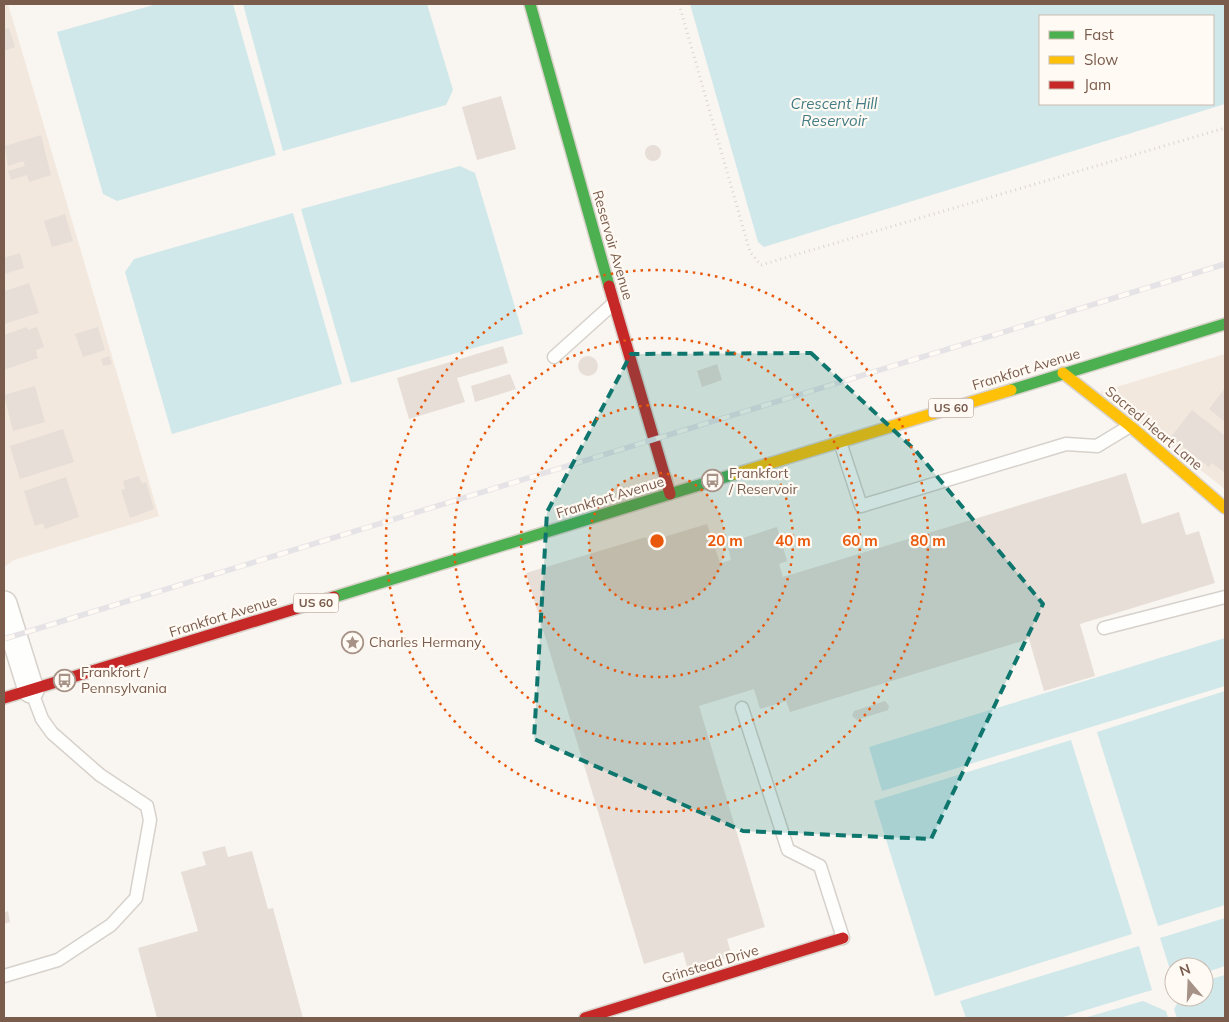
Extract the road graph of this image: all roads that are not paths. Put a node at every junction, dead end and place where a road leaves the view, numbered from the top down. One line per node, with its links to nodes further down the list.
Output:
1 (530, 4): 2 (main road, Reservoir Avenue)
2 (614, 303): 4 (lane); 8 (main road, Reservoir Avenue)
3 (1225, 324): 5 (main road, Frankfort Avenue / US 60)
4 (554, 357)
5 (1062, 373): 6 (main road, Sacred Heart Lane); 7 (main road, Frankfort Avenue / US 60)
6 (1130, 426): 7 (lane); 9 (main road, Sacred Heart Lane)
7 (840, 442): 8 (main road, Frankfort Avenue / US 60)
8 (670, 494): 13 (main road, Frankfort Avenue / US 60)
9 (1225, 508)
10 (1225, 597): 12 (lane)
11 (4, 604): 13 (street)
12 (1104, 628)
13 (30, 690): 14 (main road, Frankfort Avenue / US 60); 17 (lane)
14 (4, 698)
15 (742, 708): 16 (lane)
16 (843, 938): 18 (main road, Grinstead Drive)
17 (4, 976)
18 (585, 1018)

